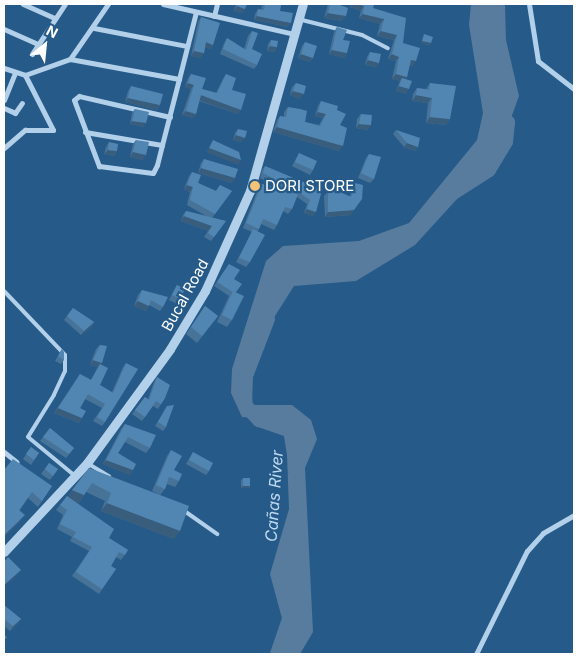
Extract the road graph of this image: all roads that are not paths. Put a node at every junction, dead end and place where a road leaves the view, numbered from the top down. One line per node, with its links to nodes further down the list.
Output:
1 (23, 4): 10 (street)
2 (65, 4): 10 (street)
3 (108, 4): 12 (street)
4 (163, 4): 8 (street)
5 (217, 4): 9 (street)
6 (303, 4): 11 (street, Bucal Road)
7 (529, 4): 24 (street)
8 (196, 12): 9 (street); 16 (street)
9 (214, 16): 14 (street)
10 (54, 18): 15 (street)
11 (298, 19): 14 (street, Bucal Road); 17 (lane)
12 (94, 28): 16 (street); 19 (street)
13 (4, 29): 15 (street)
14 (294, 34): 34 (street, Bucal Road)
15 (38, 44): 18 (street)
16 (187, 46): 23 (street)
17 (388, 48)
18 (32, 54)
19 (70, 59): 22 (street); 23 (street)
20 (4, 68): 21 (street)
21 (15, 73): 22 (street); 25 (street)
22 (25, 75): 31 (street)
23 (179, 79): 28 (street)
24 (574, 89)
25 (4, 100)
26 (22, 102): 27 (street)
27 (4, 108)
28 (170, 117): 29 (street); 30 (street)
29 (85, 132): 30 (street); 30 (street)
30 (162, 145)
31 (4, 148)
32 (4, 292): 36 (lane)
33 (4, 452): 35 (street)
34 (87, 463): 36 (street, Bucal Road); 37 (lane)
35 (25, 468)
36 (76, 476): 41 (street, Bucal Road)
37 (118, 480)
38 (175, 506): 40 (lane)
39 (574, 515): 42 (street)
40 (217, 534)
41 (4, 552)
42 (476, 654)

